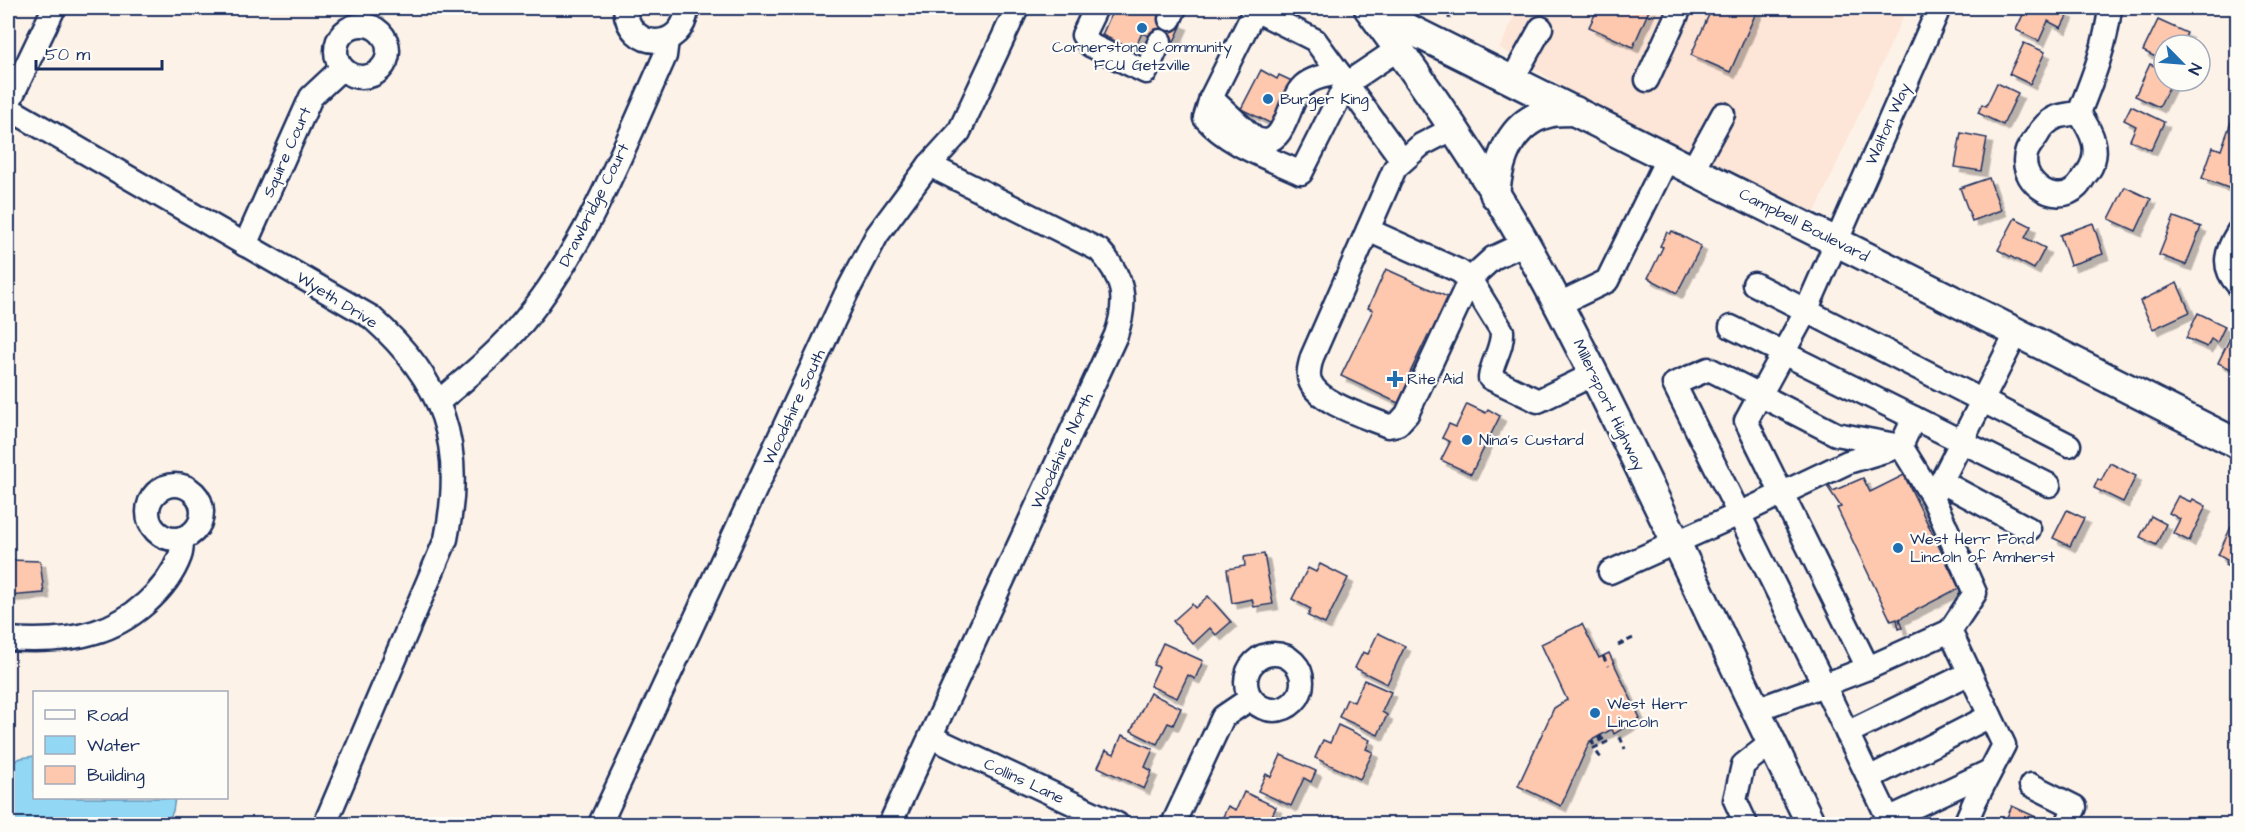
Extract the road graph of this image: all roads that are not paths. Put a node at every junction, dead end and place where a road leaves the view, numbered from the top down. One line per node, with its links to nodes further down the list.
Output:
1 (54, 8): 20 (street)
2 (625, 8): 12 (street)
3 (687, 8): 12 (street, Drawbridge Court)
4 (1017, 8): 27 (street, Woodshire South)
5 (1096, 8): 13 (street)
6 (1367, 8): 14 (main road, Millersport Highway); 17 (main road, Campbell Boulevard)
7 (1680, 8): 18 (street)
8 (1939, 8): 31 (street, Walton Way)
9 (2110, 8): 22 (street)
10 (1255, 9): 16 (street); 19 (street)
11 (1541, 28): 17 (street)
12 (667, 39): 45 (street, Drawbridge Court)
13 (1160, 41)
14 (1398, 49): 16 (street); 24 (main road, Millersport Highway)
15 (342, 68): 33 (street, Squire Court)
16 (1342, 79): 19 (street); 19 (street); 25 (street)
17 (1512, 80): 21 (main road, Campbell Boulevard)
18 (1647, 80)
19 (1211, 98)
20 (8, 106): 33 (street, Wyeth Drive)
21 (1575, 111): 26 (main road, Campbell Boulevard); 28 (main road)
22 (2079, 113)
23 (1723, 114): 26 (street)
24 (1454, 128): 25 (street); 28 (main road, Millersport Highway)
25 (1402, 160): 29 (street)
26 (1680, 163): 31 (main road, Campbell Boulevard); 37 (street)
27 (929, 165): 68 (street, Woodshire North); 75 (street, Woodshire South)
28 (1495, 195): 32 (main road, Millersport Highway)
29 (1368, 230): 34 (street); 34 (street)
30 (2238, 232): 36 (street)
31 (1837, 241): 38 (street, Walton Way); 40 (main road, Campbell Boulevard)
32 (1525, 243): 34 (street); 37 (main road, Millersport Highway)
33 (245, 245): 45 (street, Wyeth Drive)
34 (1470, 279): 42 (street)
35 (1754, 284): 38 (street)
36 (2238, 285)
37 (1558, 304): 42 (main road, Millersport Highway)
38 (1806, 311): 41 (street, Walton Way); 44 (street)
39 (1731, 327): 41 (street)
40 (2016, 334): 44 (street); 48 (main road, Campbell Boulevard)
41 (1783, 354): 43 (street, Walton Way); 46 (street)
42 (1594, 374): 57 (main road, Millersport Highway)
43 (1760, 395): 50 (street); 53 (street, Walton Way); 54 (street)
44 (1983, 400): 47 (street); 49 (street)
45 (438, 402): 74 (street, Wyeth Drive)
46 (1914, 418): 47 (street); 50 (street)
47 (1962, 441): 51 (street); 52 (street)
48 (2238, 444)
49 (2069, 445)
50 (1900, 446): 52 (street); 53 (street)
51 (2049, 485)
52 (1937, 490): 55 (street); 59 (street)
53 (1782, 492): 54 (street); 61 (street)
54 (1739, 514): 57 (street); 63 (street)
55 (2029, 529)
56 (182, 538): 60 (street)
57 (1676, 541): 58 (street); 65 (main road, Millersport Highway)
58 (1610, 572)
59 (1950, 631): 61 (street); 62 (street)
60 (8, 639)
61 (1868, 668): 63 (street)
62 (1970, 673): 66 (street); 67 (street)
63 (1824, 685): 65 (street); 67 (street)
64 (1251, 698): 78 (street)
65 (1755, 710): 69 (main road, Millersport Highway)
66 (1990, 716): 70 (street); 71 (street)
67 (1847, 733): 71 (street)
68 (931, 737): 76 (street, Woodshire North); 77 (street, Collins Lane)
69 (1771, 743): 79 (street); 80 (main road, Millersport Highway)
70 (1990, 771): 73 (street); 81 (street)
71 (1869, 778): 73 (street)
72 (2031, 785): 82 (street)
73 (1889, 822)
74 (325, 825)
75 (600, 825)
76 (890, 825)
77 (1117, 825)
78 (1173, 825)
79 (1746, 825)
80 (1811, 825)
81 (1965, 825)
82 (2067, 825)

